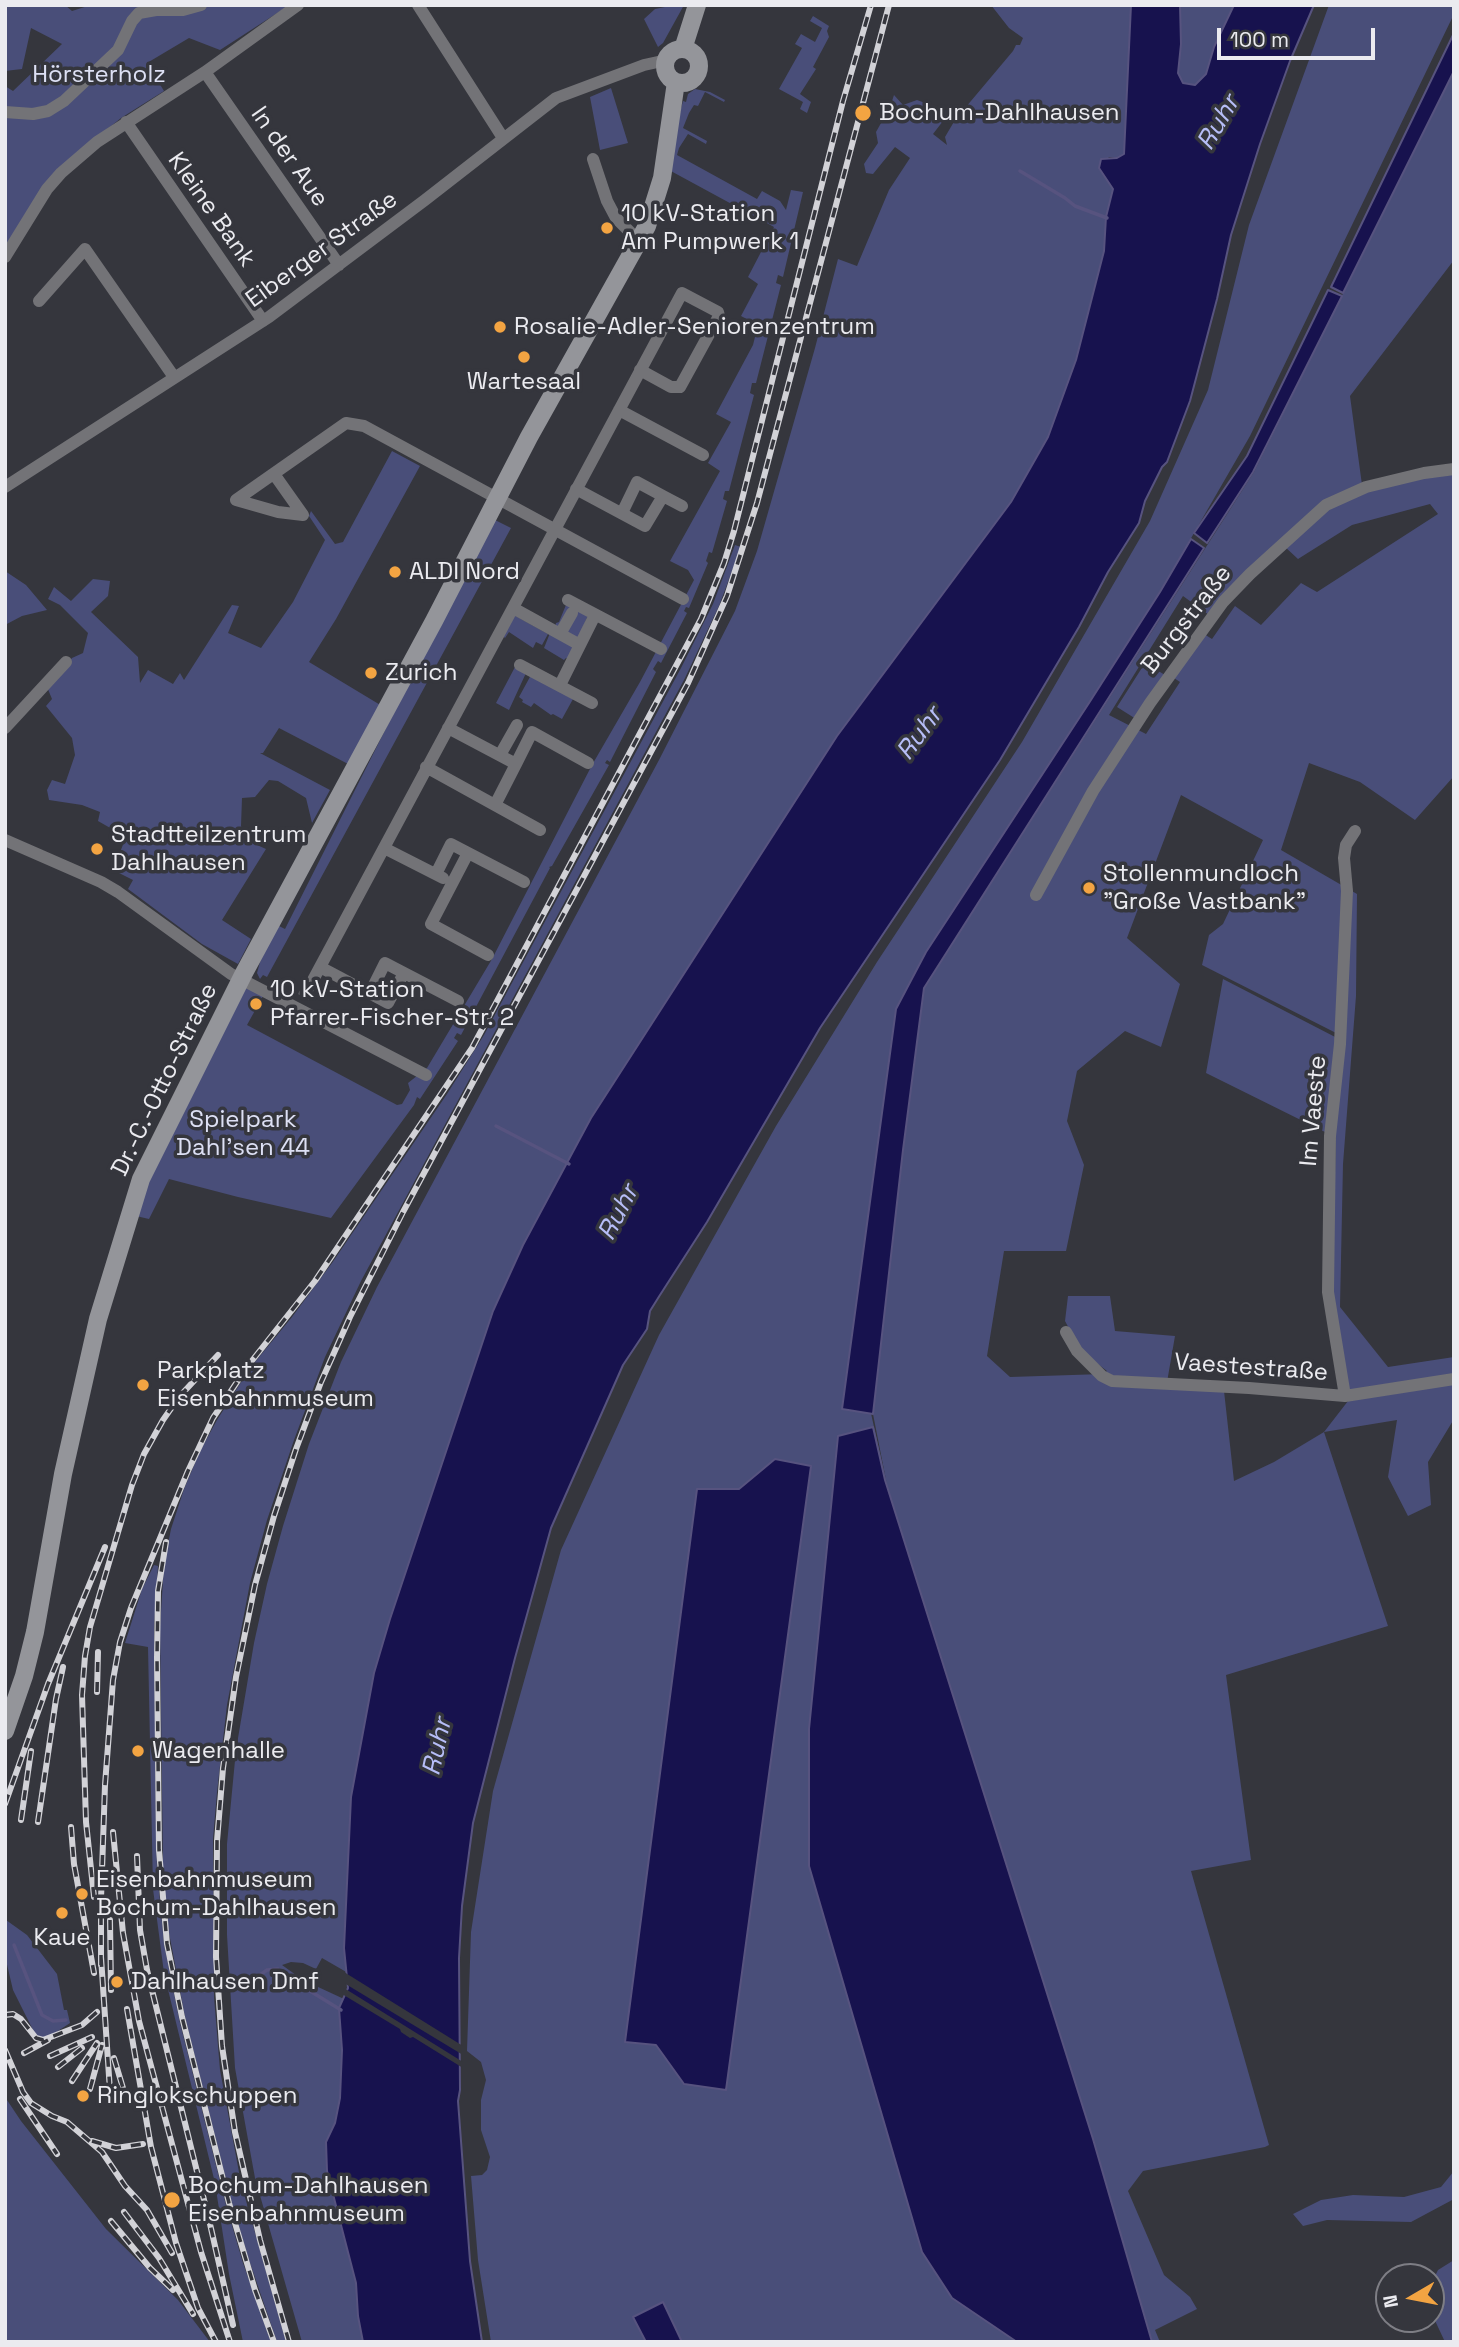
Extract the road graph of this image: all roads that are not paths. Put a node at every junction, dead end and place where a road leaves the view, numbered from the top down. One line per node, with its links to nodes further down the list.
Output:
1 (201, 5): 9 (street)
2 (299, 5): 7 (street)
3 (418, 5): 11 (street)
4 (697, 5): 5 (street)
5 (683, 49): 6 (street); 8 (street)
6 (667, 60): 8 (street); 11 (street, Eiberger Straße)
7 (205, 72): 10 (street); 15 (street, In der Aue)
8 (676, 82): 13 (street, Dr.-C.-Otto-Straße)
9 (5, 112)
10 (126, 122): 14 (street); 17 (street, Kleine Bank)
11 (503, 138): 15 (street, Eiberger Straße)
12 (593, 159): 13 (street)
13 (639, 241): 27 (street, Dr.-C.-Otto-Straße)
14 (5, 257)
15 (339, 265): 17 (street, Eiberger Straße)
16 (38, 301): 19 (street)
17 (263, 321): 19 (street, Eiberger Straße)
18 (640, 370): 18 (street); 20 (street)
19 (174, 377): 24 (street, Eiberger Straße)
20 (619, 410): 21 (street); 25 (street)
21 (703, 455)
22 (1454, 468): 57 (street, Burgstraße)
23 (274, 474): 23 (street); 27 (street)
24 (5, 487)
25 (576, 489): 29 (street); 30 (street)
26 (663, 496): 28 (street); 29 (street); 29 (street)
27 (498, 498): 30 (street); 61 (street, Dr.-C.-Otto-Straße)
28 (682, 506)
29 (622, 513)
30 (554, 531): 31 (street); 32 (street)
31 (683, 599)
32 (513, 608): 34 (street); 42 (street)
33 (595, 615): 34 (street); 35 (street); 36 (street)
34 (560, 634): 35 (street)
35 (580, 645): 39 (street)
36 (661, 649)
37 (66, 663): 41 (street)
38 (520, 665): 39 (street)
39 (560, 685): 40 (street)
40 (592, 703)
41 (5, 728)
42 (448, 728): 44 (street); 47 (street)
43 (532, 732): 44 (street); 45 (street); 46 (street)
44 (500, 755): 46 (street)
45 (588, 763)
46 (516, 764): 48 (street)
47 (426, 767): 48 (street); 52 (street)
48 (495, 805): 49 (street)
49 (540, 830)
50 (1355, 831): 68 (street, Im Vaeste)
51 (5, 840): 61 (street)
52 (384, 848): 54 (street); 59 (street)
53 (467, 853): 54 (street); 55 (street); 56 (street)
54 (436, 874): 56 (street)
55 (524, 882)
56 (452, 883): 58 (street)
57 (1037, 895)
58 (488, 955)
59 (320, 967): 62 (street); 63 (street)
60 (404, 973): 63 (street); 63 (street); 64 (street)
61 (241, 979): 65 (street); 69 (street, Dr.-C.-Otto-Straße)
62 (313, 979)
63 (370, 993)
64 (458, 1001)
65 (426, 1074)
66 (1066, 1332): 68 (street, Vaestestraße)
67 (1454, 1379): 68 (street, Vaestestraße)
68 (1345, 1396)
69 (5, 1731)

